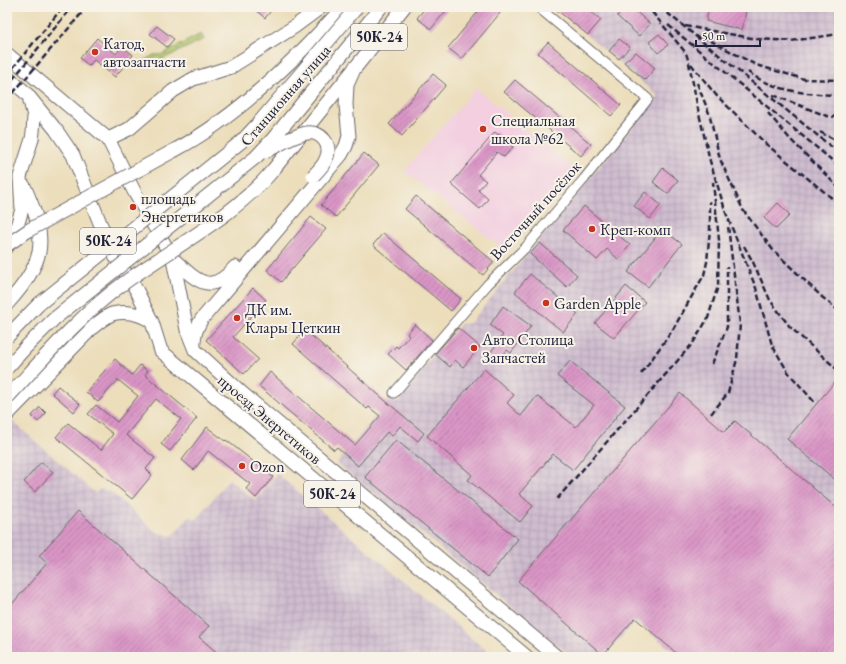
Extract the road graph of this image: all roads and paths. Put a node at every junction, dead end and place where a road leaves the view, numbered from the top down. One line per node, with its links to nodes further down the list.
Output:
1 (321, 7): 11 (main road)
2 (343, 7): 14 (main road, bridge)
3 (357, 7): 18 (main road, Станционная улица, bridge)
4 (381, 7): 12 (main road, Станционная улица, bridge)
5 (404, 7): 8 (main road, 50К-24)
6 (538, 7): 21 (street, Восточный посёлок)
7 (7, 54): 11 (main road)
8 (355, 67): 19 (main road, 50К-24); 22 (main road, bridge)
9 (7, 77): 10 (main road)
10 (29, 97): 13 (main road); 17 (main road, 50К-24)
11 (108, 139): 15 (main road, 50К-24)
12 (256, 156): 15 (main road, bridge); 20 (main road, Станционная улица, bridge)
13 (20, 177): 14 (main road); 16 (main road)
14 (7, 246)
15 (173, 259): 19 (main road, проезд Энергетиков / 50К-24)
16 (7, 304)
17 (152, 322): 23 (main road); 24 (main road, проезд Энергетиков / 50К-24)
18 (7, 337)
19 (194, 348): 25 (main road, проезд Энергетиков / 50К-24)
20 (7, 368)
21 (394, 393)
22 (7, 398)
23 (7, 415)
24 (527, 657)
25 (557, 657)

